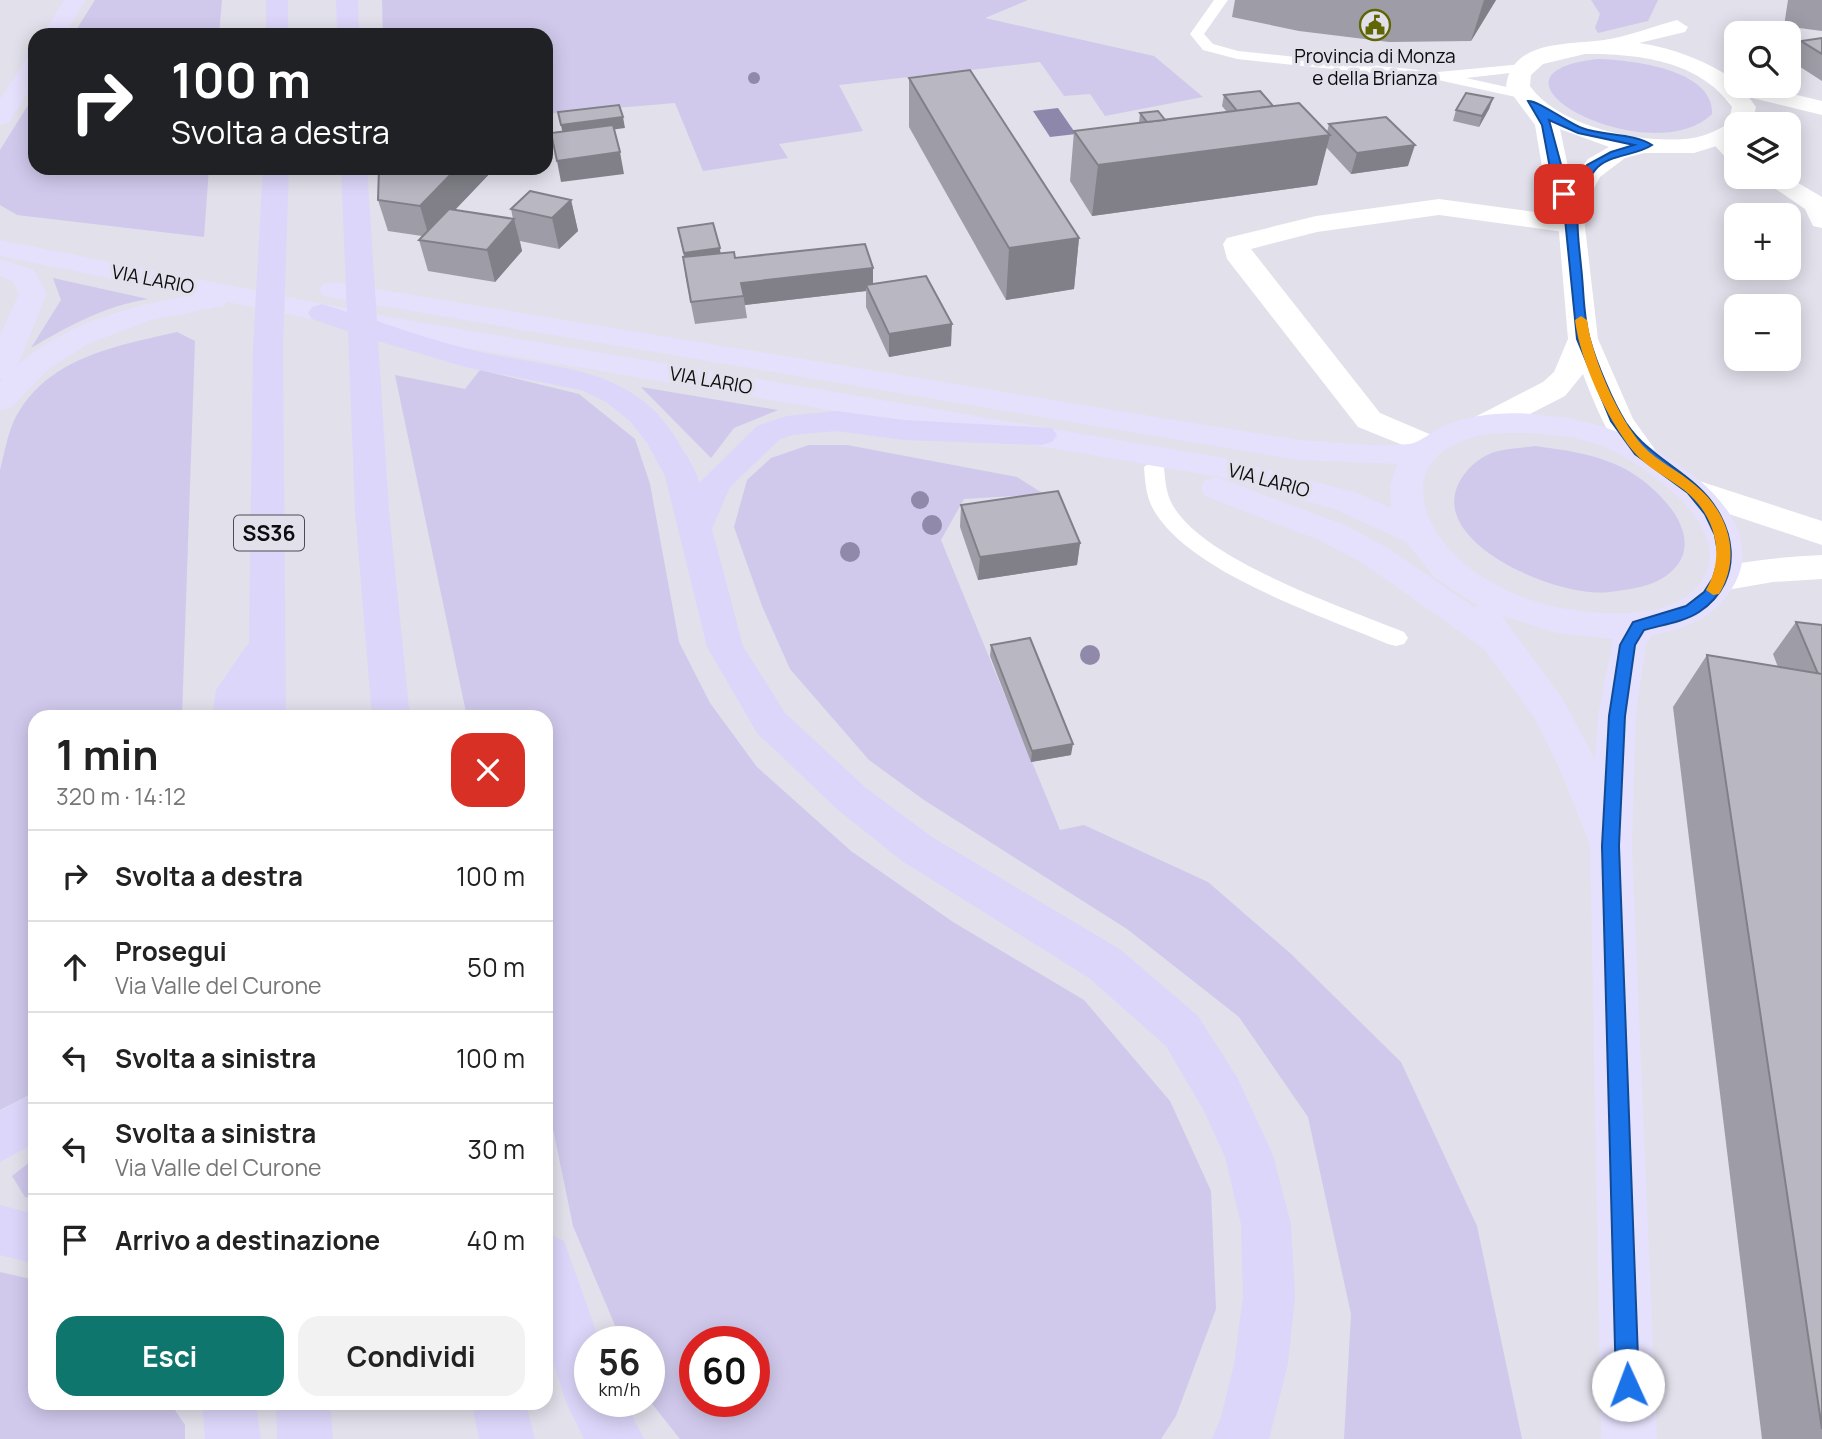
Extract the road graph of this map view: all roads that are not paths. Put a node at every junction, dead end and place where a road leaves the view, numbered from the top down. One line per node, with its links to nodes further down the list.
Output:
1 (75, 0): 5 (main road)
2 (277, 0): 6 (highway)
3 (347, 0): 7 (highway)
4 (1221, 0): 11 (lane)
5 (57, 28)
6 (277, 28)
7 (348, 28)
8 (1581, 47): 9 (street); 12 (street); 12 (street)
9 (1523, 68): 11 (lane); 13 (street)
10 (28, 74): 18 (main road)
11 (1438, 76): 13 (lane)
12 (1718, 79): 14 (street); 15 (street)
13 (1528, 99): 20 (street); 24 (street)
14 (1822, 108)
15 (1745, 112)
16 (1801, 116): 17 (street)
17 (1822, 116)
18 (0, 118)
19 (1724, 137): 20 (street)
20 (1647, 145): 24 (street)
21 (276, 175): 50 (highway, SS36)
22 (354, 175): 53 (highway)
23 (1791, 189): 25 (street)
24 (1570, 217): 32 (street); 37 (street)
25 (1822, 220)
26 (0, 228): 28 (main road)
27 (0, 246): 28 (main road, VIA LARIO); 30 (main road, VIA LARIO)
28 (167, 265): 37 (main road, VIA LARIO)
29 (0, 267): 33 (main road)
30 (239, 296): 31 (main road, VIA LARIO); 34 (main road)
31 (322, 313): 36 (main road, VIA LARIO); 41 (highway)
32 (1583, 339): 35 (street); 38 (street)
33 (0, 371)
34 (0, 401)
35 (1486, 424): 37 (main road); 38 (main road)
36 (1041, 435): 39 (main road); 41 (highway); 42 (main road, VIA LARIO)
37 (1425, 450): 42 (main road)
38 (1640, 451): 40 (main road)
39 (1154, 467): 48 (lane); 49 (main road)
40 (1693, 490): 43 (street); 45 (main road)
41 (695, 528): 69 (highway)
42 (1415, 533): 46 (main road)
43 (1822, 533)
44 (1822, 567): 45 (street)
45 (1721, 579): 47 (main road)
46 (1468, 585): 47 (main road); 49 (main road)
47 (1638, 626): 54 (main road)
48 (1396, 638)
49 (1494, 639): 54 (main road)
50 (269, 642): 51 (highway); 52 (highway, SS36)
51 (232, 710)
52 (267, 710)
53 (390, 710)
54 (1611, 846): 70 (main road)
55 (28, 1120): 56 (highway)
56 (0, 1139)
57 (0, 1230): 58 (highway)
58 (28, 1237)
59 (553, 1280): 60 (highway)
60 (574, 1344)
61 (230, 1410): 65 (highway)
62 (303, 1410): 66 (highway)
63 (500, 1410): 67 (highway)
64 (602, 1417): 68 (highway)
65 (233, 1439)
66 (305, 1439)
67 (507, 1439)
68 (616, 1439)
69 (1240, 1439)
70 (1629, 1439)

